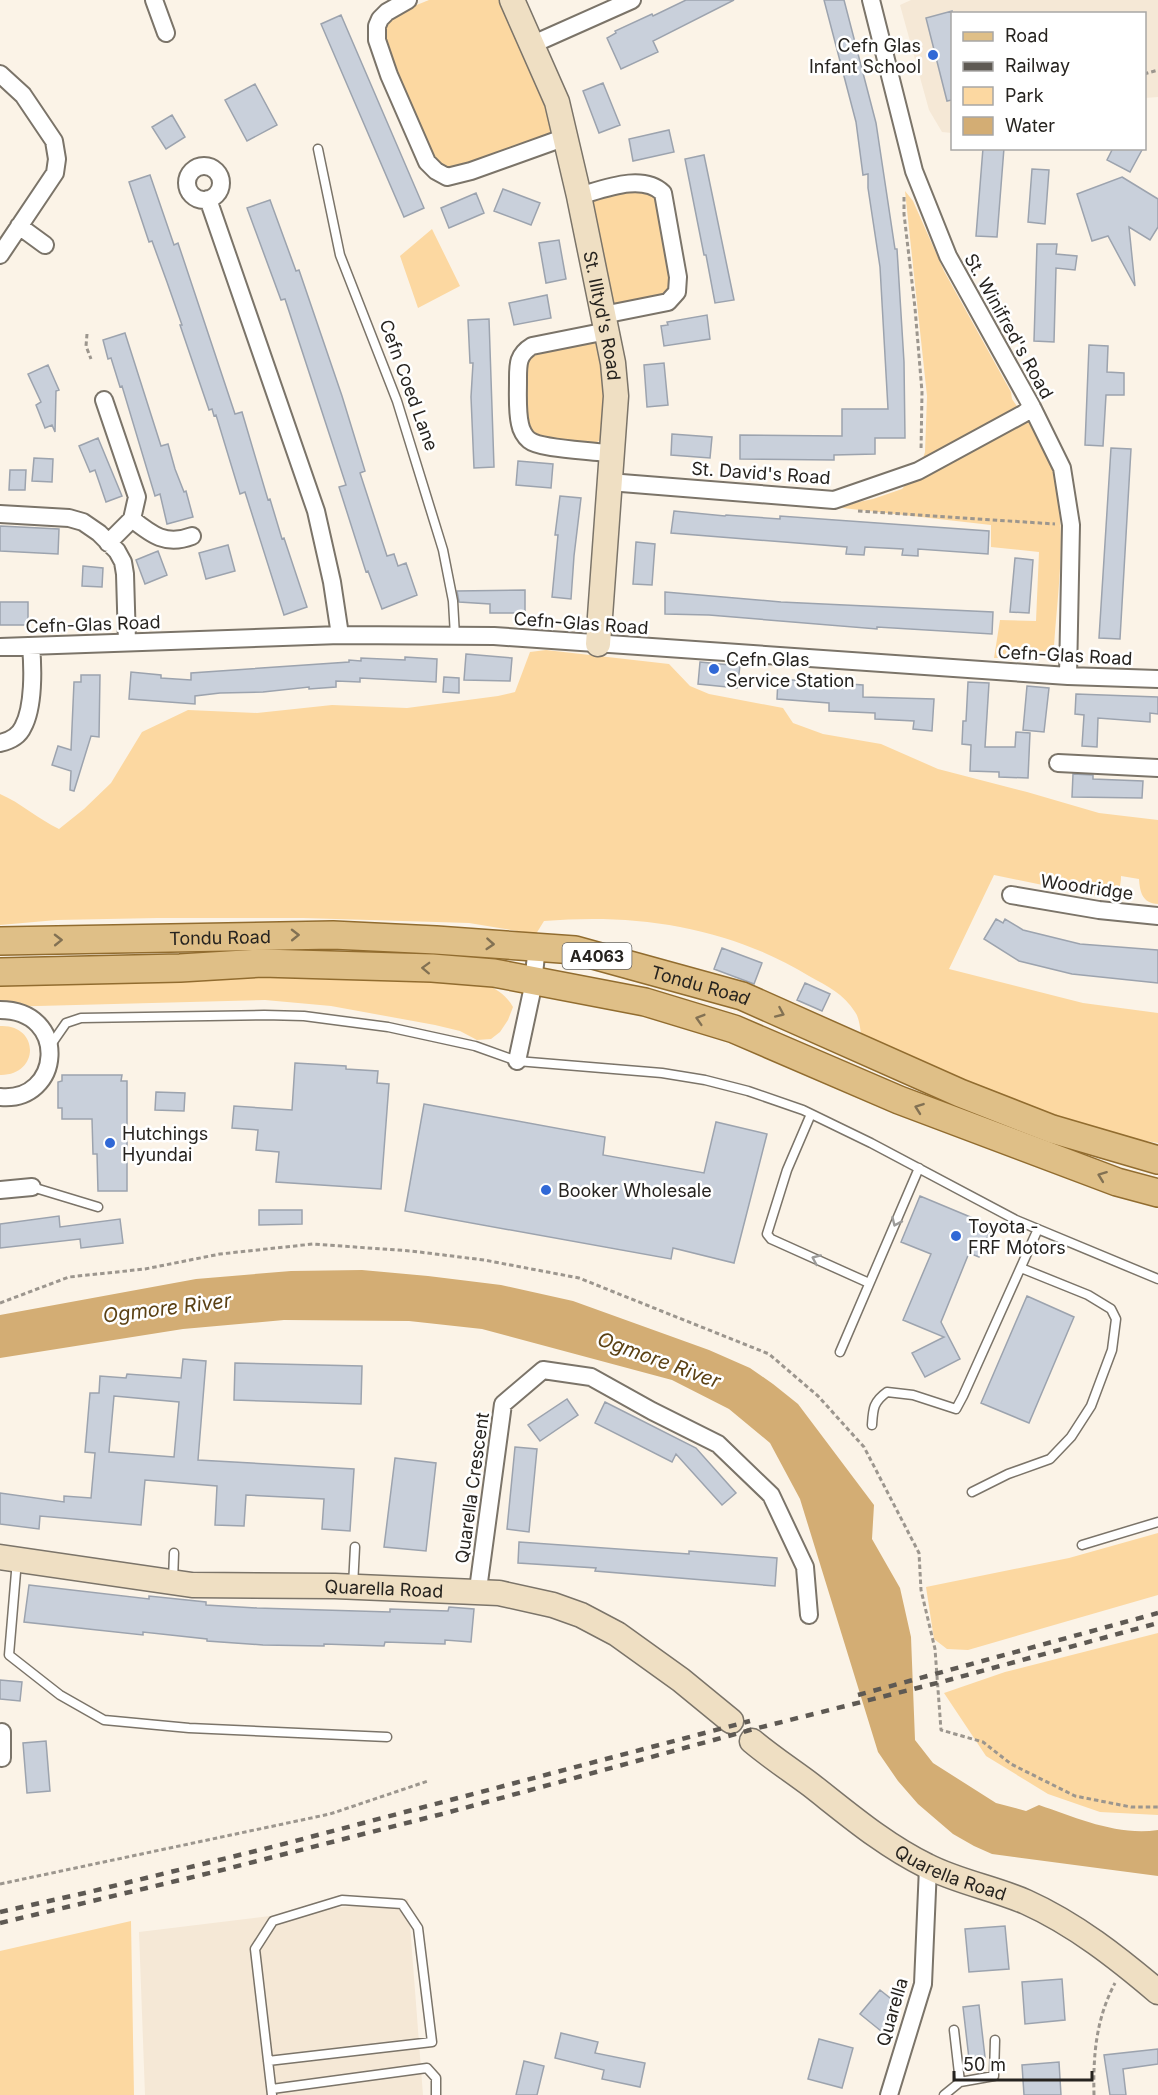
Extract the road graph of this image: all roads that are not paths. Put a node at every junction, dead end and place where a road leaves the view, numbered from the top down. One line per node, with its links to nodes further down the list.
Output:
1 (154, 0): 6 (street)
2 (408, 0): 9 (street)
3 (512, 0): 7 (street, St. Illtyd's Road)
4 (632, 0): 7 (street)
5 (871, 0): 18 (street, St. Winifred's Road)
6 (166, 33)
7 (531, 45): 9 (street, St. Illtyd's Road)
8 (0, 74): 13 (street)
9 (566, 137): 11 (street, St. Illtyd's Road)
10 (318, 149): 26 (lane, Cefn Coed Lane)
11 (579, 196): 16 (street, St. Illtyd's Road); 16 (street)
12 (208, 199): 25 (street)
13 (19, 226): 14 (street); 15 (street)
14 (45, 245)
15 (0, 255)
16 (605, 323): 19 (street, St. Illtyd's Road); 19 (street)
17 (104, 400): 22 (street)
18 (1032, 407): 20 (street, St. David's Road); 31 (street, St. Winifred's Road)
19 (612, 454): 20 (street, St. Illtyd's Road)
20 (609, 482): 28 (street, St. Illtyd's Road)
21 (0, 514): 24 (street)
22 (132, 519): 23 (street); 24 (street)
23 (192, 536)
24 (108, 543): 27 (street)
25 (340, 635): 26 (street, Cefn-Glas Road); 27 (street, Cefn-Glas Road)
26 (455, 636): 28 (street, Cefn-Glas Road)
27 (127, 642): 29 (street, Cefn-Glas Road)
28 (598, 644): 31 (street, Cefn-Glas Road)
29 (31, 646): 30 (street, Cefn-Glas Road); 33 (street)
30 (0, 647)
31 (1068, 676): 32 (street, Cefn-Glas Road)
32 (1158, 679)
33 (0, 743)
34 (1058, 763): 35 (street)
35 (1158, 768)
36 (1011, 895): 37 (street, Woodridge)
37 (1158, 916)
38 (0, 941): 39 (main road, Tondu Road / A4063, one-way to 39)
39 (537, 947): 41 (street); 47 (main road, Tondu Road / A4063, one-way to 47)
40 (0, 972): 41 (main road, Tondu Road / A4063, one-way to 40)
41 (533, 981): 44 (street); 51 (main road, Tondu Road / A4063, one-way to 41)
42 (0, 1010): 43 (street)
43 (50, 1046): 44 (lane); 45 (street)
44 (518, 1061): 46 (lane)
45 (0, 1097)
46 (811, 1114): 48 (lane); 56 (lane, one-way to 46)
47 (1158, 1161)
48 (919, 1168): 53 (lane); 56 (lane, one-way to 56)
49 (32, 1187): 50 (street); 52 (lane)
50 (0, 1190)
51 (1158, 1193)
52 (98, 1207)
53 (1038, 1229): 54 (lane); 55 (lane)
54 (1021, 1268): 58 (lane); 59 (lane)
55 (1158, 1279)
56 (869, 1283): 57 (lane)
57 (840, 1352)
58 (872, 1425)
59 (972, 1492)
60 (1158, 1522): 61 (lane)
61 (1082, 1545)
62 (355, 1546): 66 (lane)
63 (174, 1553): 65 (lane)
64 (9, 1559): 65 (street, Quarella Road); 71 (lane)
65 (173, 1582): 66 (street, Quarella Road)
66 (353, 1587): 67 (street, Quarella Road)
67 (479, 1592): 68 (street, Quarella Crescent); 69 (street, Quarella Road)
68 (809, 1615)
69 (731, 1721)
70 (0, 1733): 73 (street)
71 (387, 1737)
72 (752, 1740): 74 (street, Quarella Road)
73 (2, 1758)
74 (928, 1867): 75 (street, Quarella Road); 82 (street, Quarella)
75 (1157, 1990)
76 (954, 2030): 79 (lane)
77 (995, 2040): 79 (lane)
78 (268, 2061): 78 (lane); 80 (lane)
79 (960, 2082): 83 (lane)
80 (272, 2092): 81 (lane)
81 (436, 2095)
82 (889, 2095)
83 (944, 2095)

